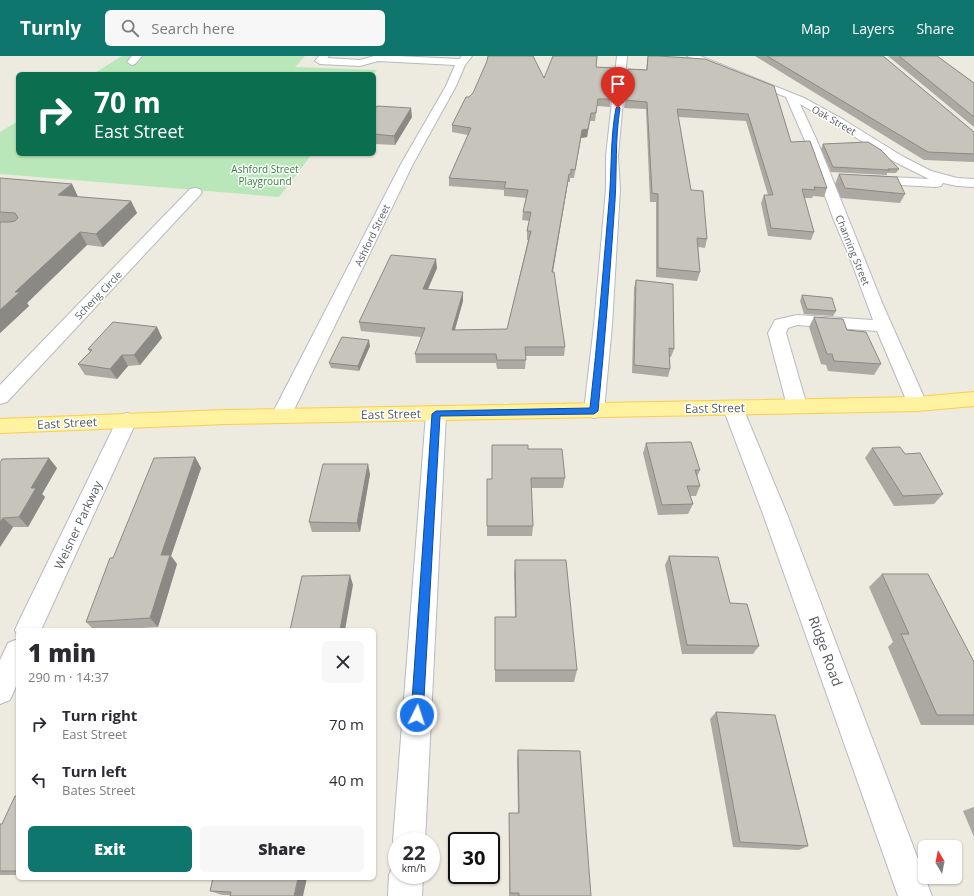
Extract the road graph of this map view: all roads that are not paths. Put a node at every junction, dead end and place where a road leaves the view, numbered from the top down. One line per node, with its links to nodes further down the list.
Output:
1 (324, 56): 4 (street)
2 (622, 56): 18 (street)
3 (692, 56): 5 (street, Oak Street)
4 (464, 59): 20 (street, Ashford Street)
5 (792, 96): 6 (street, Channing Street); 9 (street, Oak Street)
6 (825, 177): 7 (street); 12 (street, Channing Street)
7 (841, 178)
8 (856, 180): 9 (street)
9 (953, 182): 10 (street, Oak Street)
10 (974, 183)
11 (195, 192): 13 (street, Scherig Circle)
12 (884, 326): 15 (street, Channing Street); 16 (street)
13 (0, 397)
14 (974, 399): 15 (main road, East Street)
15 (917, 404): 16 (main road, East Street)
16 (797, 406): 17 (main road, East Street)
17 (733, 408): 18 (main road, East Street); 29 (street, Ridge Road)
18 (594, 411): 19 (main road, East Street)
19 (436, 414): 20 (main road, East Street); 26 (street)
20 (281, 416): 21 (main road, East Street)
21 (127, 420): 22 (main road, East Street); 23 (street, Weisner Parkway)
22 (0, 426)
23 (29, 628)
24 (16, 656): 25 (street)
25 (0, 690)
26 (410, 832)
27 (406, 884): 28 (street)
28 (405, 896)
29 (915, 896)

